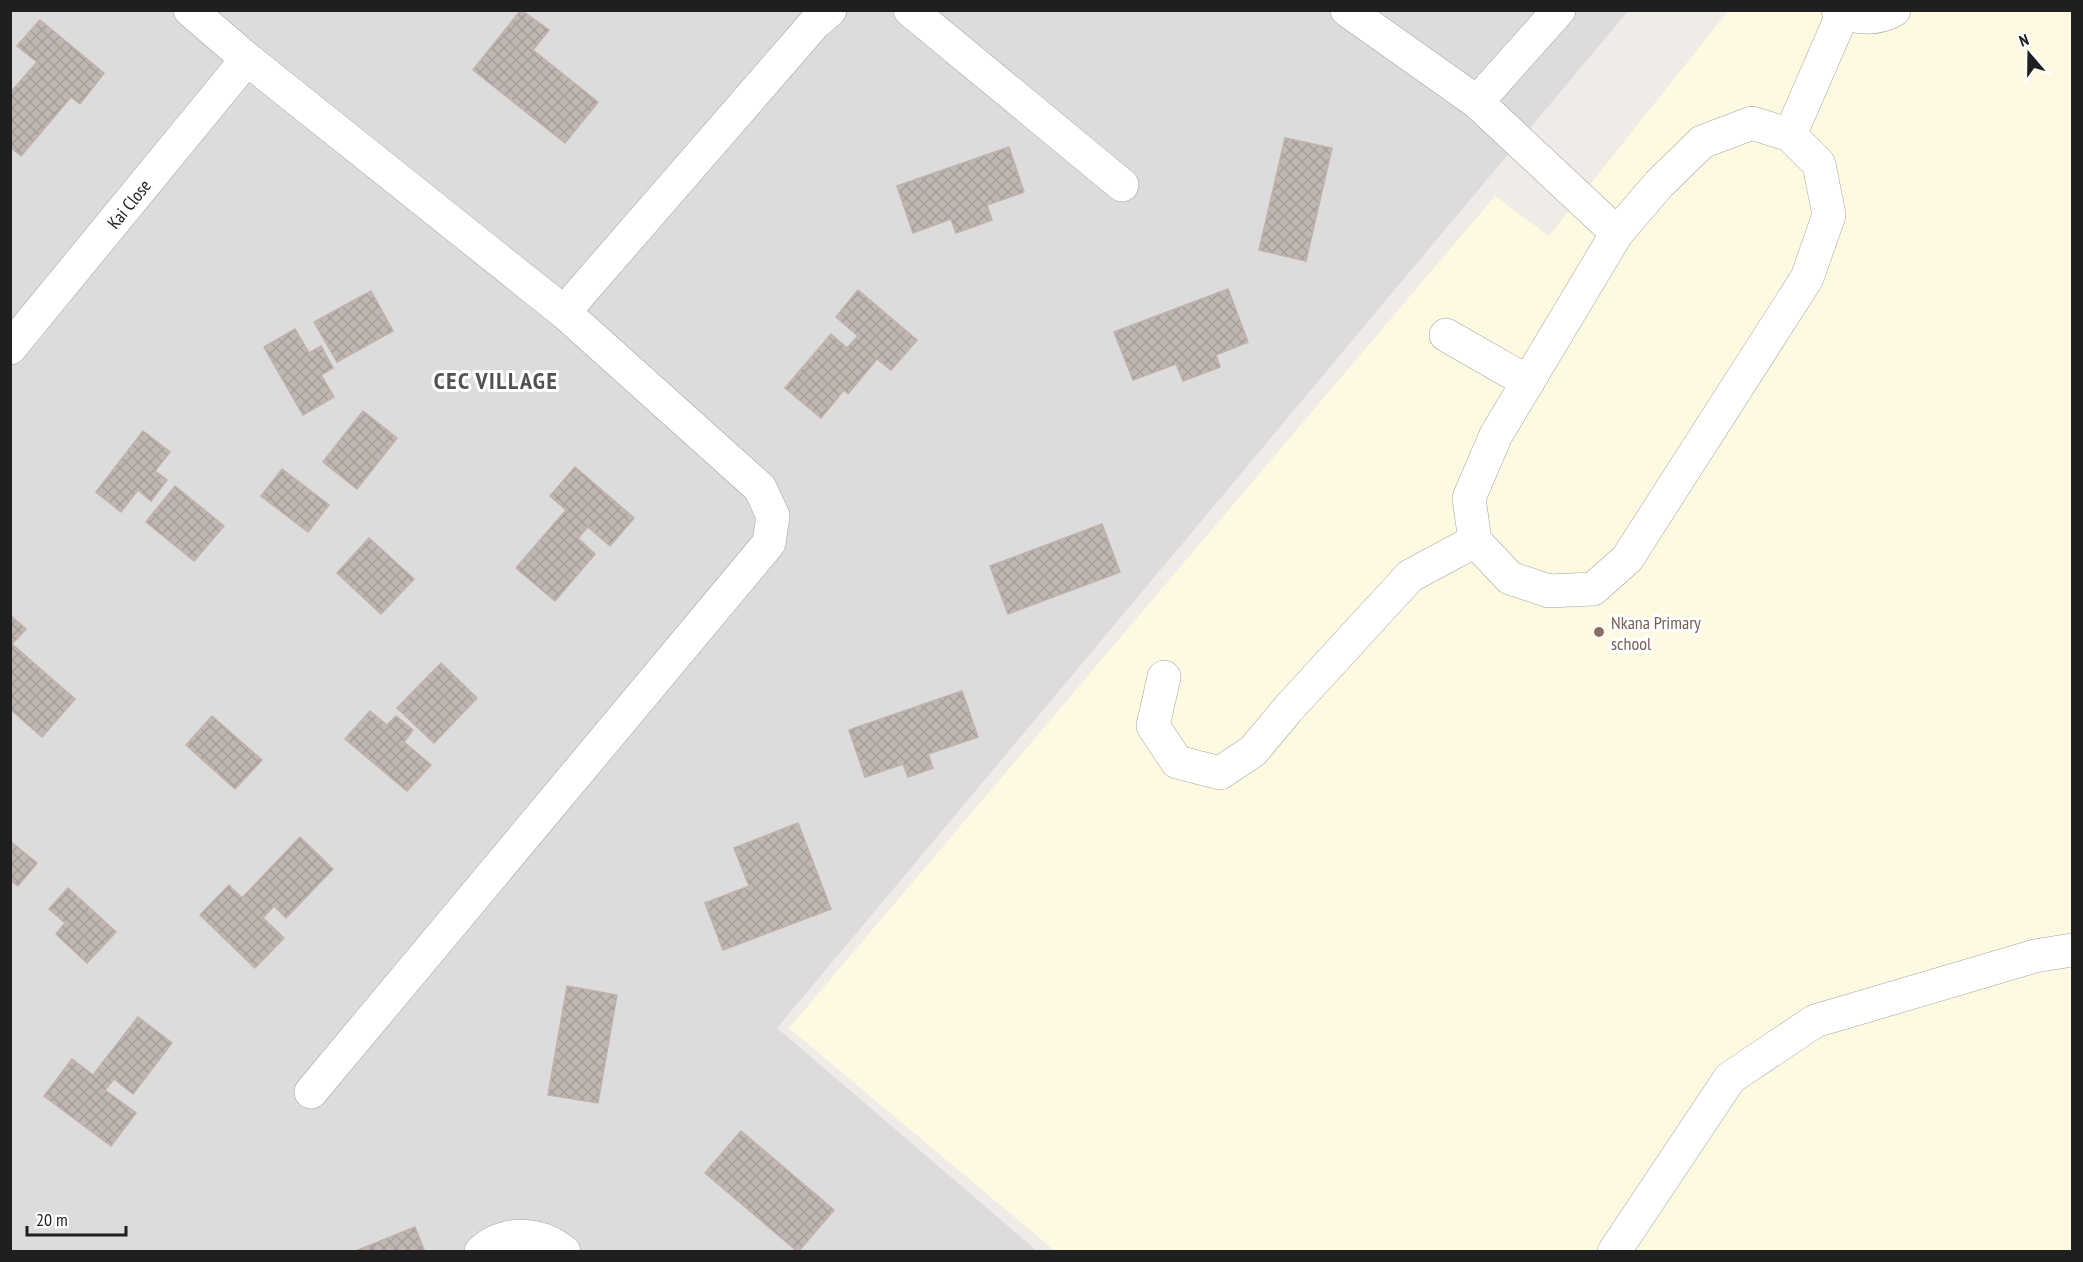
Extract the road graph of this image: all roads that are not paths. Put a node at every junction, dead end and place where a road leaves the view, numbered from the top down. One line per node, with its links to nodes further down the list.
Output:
1 (190, 10): 8 (street)
2 (830, 10): 13 (street)
3 (910, 10): 11 (street)
4 (1347, 10): 9 (street)
5 (1559, 10): 9 (street)
6 (1894, 10): 7 (street)
7 (1840, 12): 10 (street)
8 (247, 59): 13 (street); 15 (street, Kai Close)
9 (1477, 102): 12 (street)
10 (1790, 135): 12 (street); 17 (street)
11 (1122, 185)
12 (1617, 233): 16 (street)
13 (564, 312): 20 (street)
14 (1446, 335): 16 (street)
15 (10, 348)
16 (1528, 382): 17 (street)
17 (1475, 541): 18 (street)
18 (1164, 677)
19 (2073, 950): 23 (street)
20 (312, 1092)
21 (481, 1251): 22 (street)
22 (564, 1251)
23 (1614, 1251)

